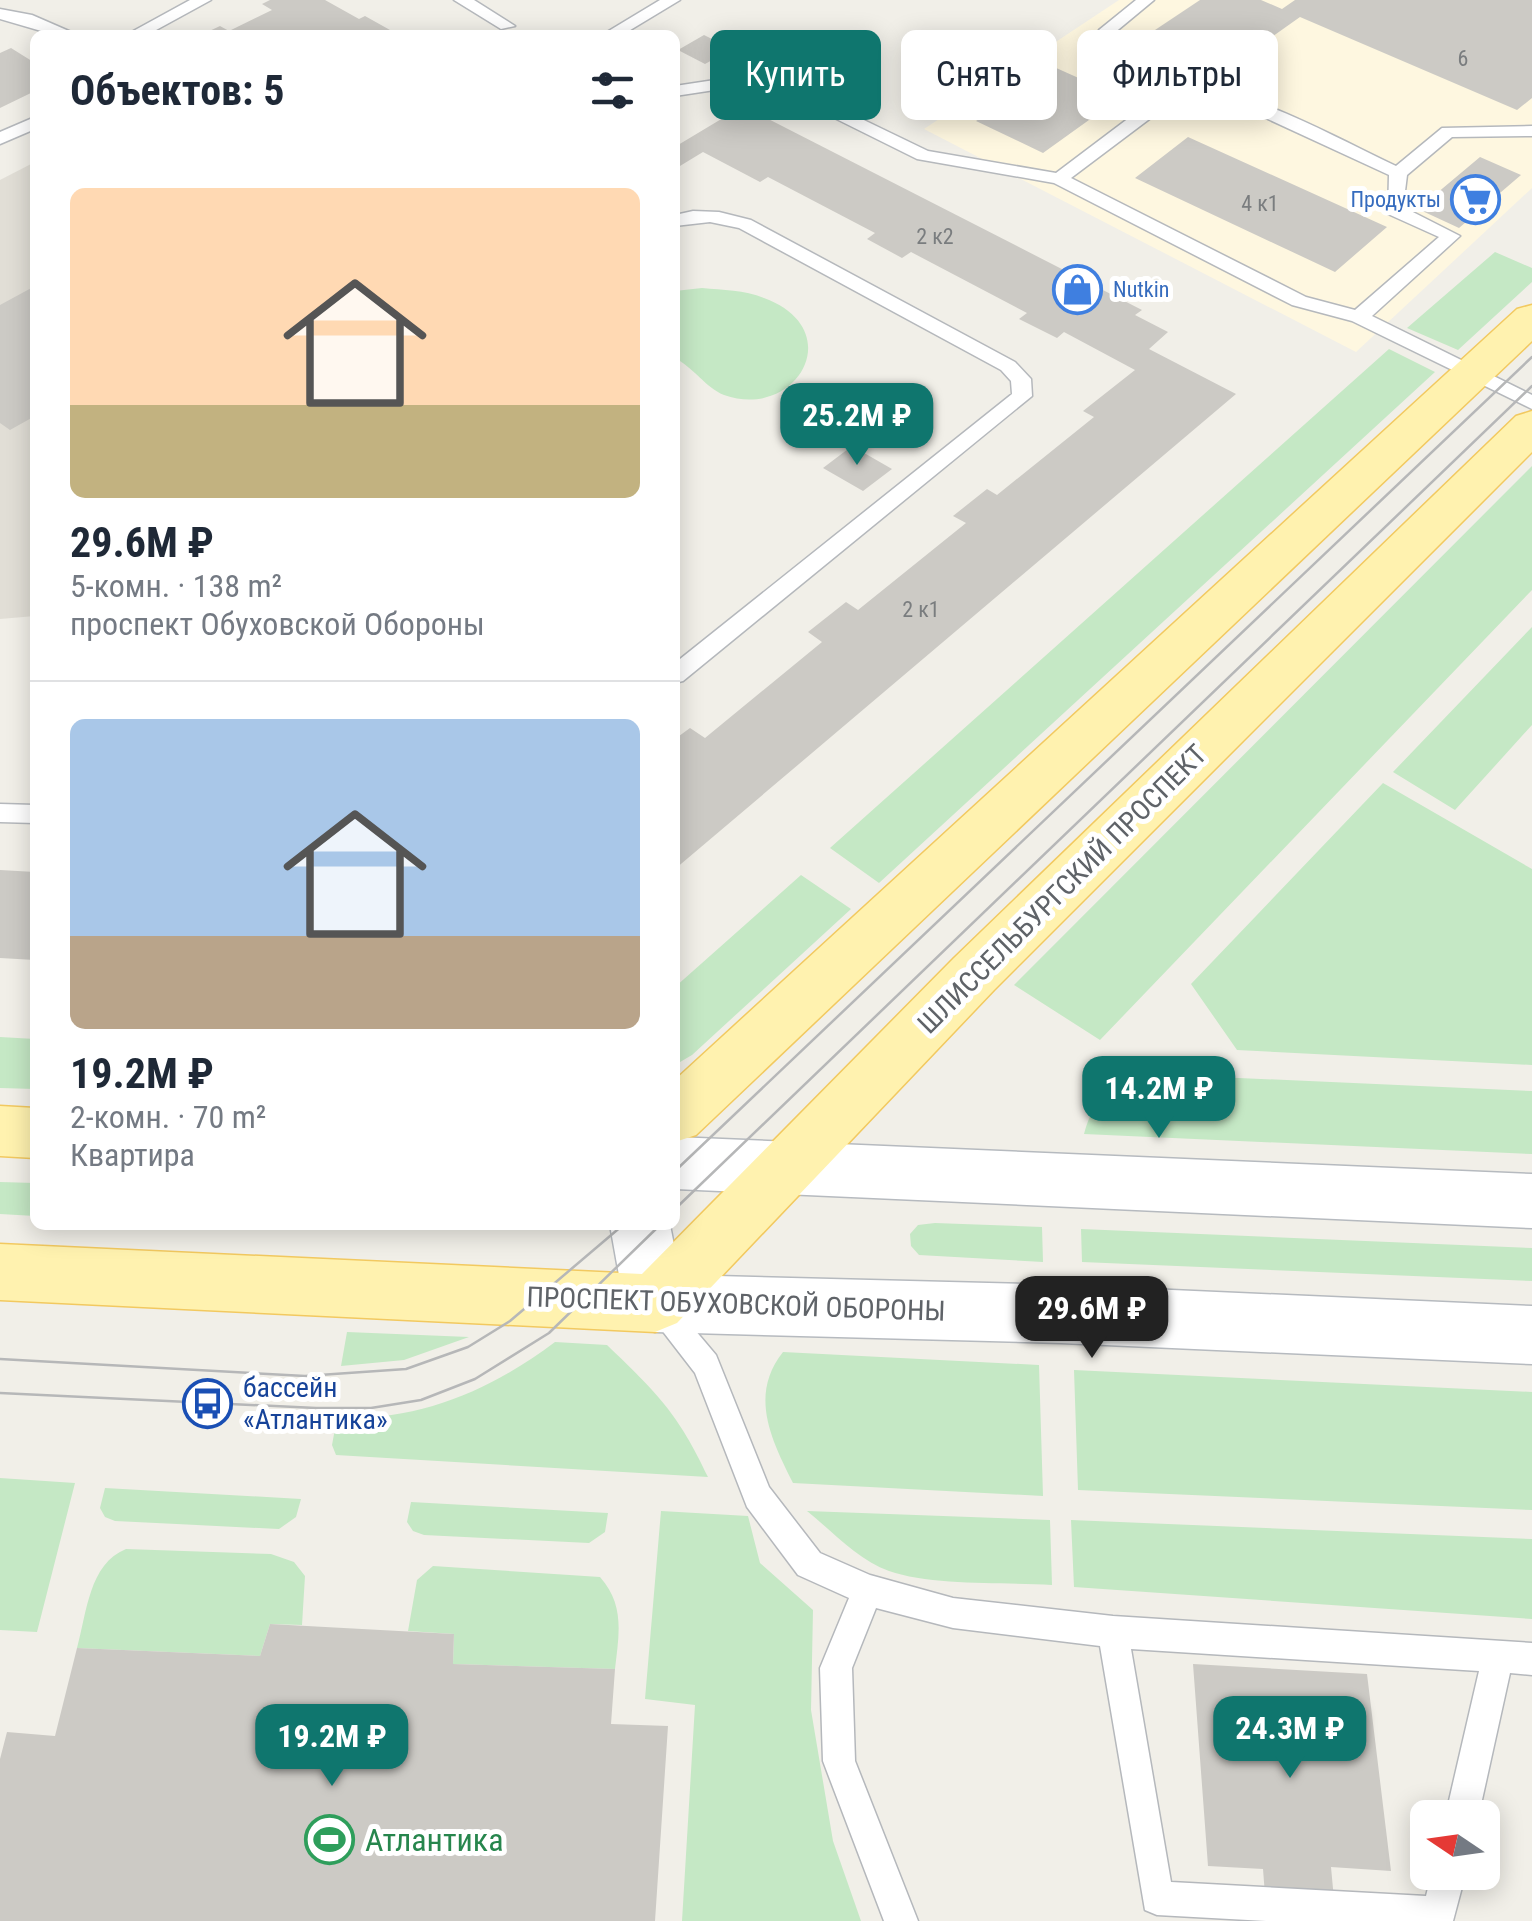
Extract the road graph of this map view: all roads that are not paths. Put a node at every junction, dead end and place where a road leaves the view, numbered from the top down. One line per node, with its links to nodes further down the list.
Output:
1 (203, 0): 7 (lane)
2 (462, 0): 8 (lane)
3 (672, 0): 9 (lane)
4 (1146, 0): 10 (lane)
5 (0, 14): 6 (lane)
6 (57, 30)
7 (144, 30)
8 (504, 30)
9 (619, 30)
10 (1109, 30)
11 (680, 90): 18 (lane)
12 (1278, 118): 17 (lane)
13 (1138, 120): 18 (lane)
14 (30, 124): 16 (lane)
15 (1532, 131): 17 (lane)
16 (0, 139)
17 (1398, 173): 20 (lane)
18 (1060, 179): 20 (lane)
19 (680, 219): 25 (lane)
20 (1359, 317): 22 (lane)
21 (1532, 318): 22 (main road)
22 (1473, 374): 23 (lane); 28 (main road)
23 (1532, 403)
24 (1532, 426): 32 (main road, ШЛИССЕЛЬБУРГСКИЙ ПРОСПЕКТ)
25 (680, 671)
26 (0, 813): 27 (lane)
27 (30, 814)
28 (680, 1112)
29 (0, 1131): 30 (main road)
30 (30, 1133)
31 (680, 1163): 32 (street)
32 (782, 1169): 33 (street); 36 (main road, ШЛИССЕЛЬБУРГСКИЙ ПРОСПЕКТ)
33 (1532, 1201)
34 (641, 1230): 36 (street)
35 (0, 1272): 36 (main road, ПРОСПЕКТ ОБУХОВСКОЙ ОБОРОНЫ)
36 (655, 1303): 37 (street, ПРОСПЕКТ ОБУХОВСКОЙ ОБОРОНЫ); 38 (lane)
37 (1532, 1334)
38 (868, 1590): 39 (lane); 44 (lane)
39 (1113, 1632): 40 (lane); 43 (lane)
40 (1498, 1658): 41 (lane); 42 (lane)
41 (1532, 1659)
42 (1465, 1800)
43 (1444, 1890)
44 (901, 1921)

